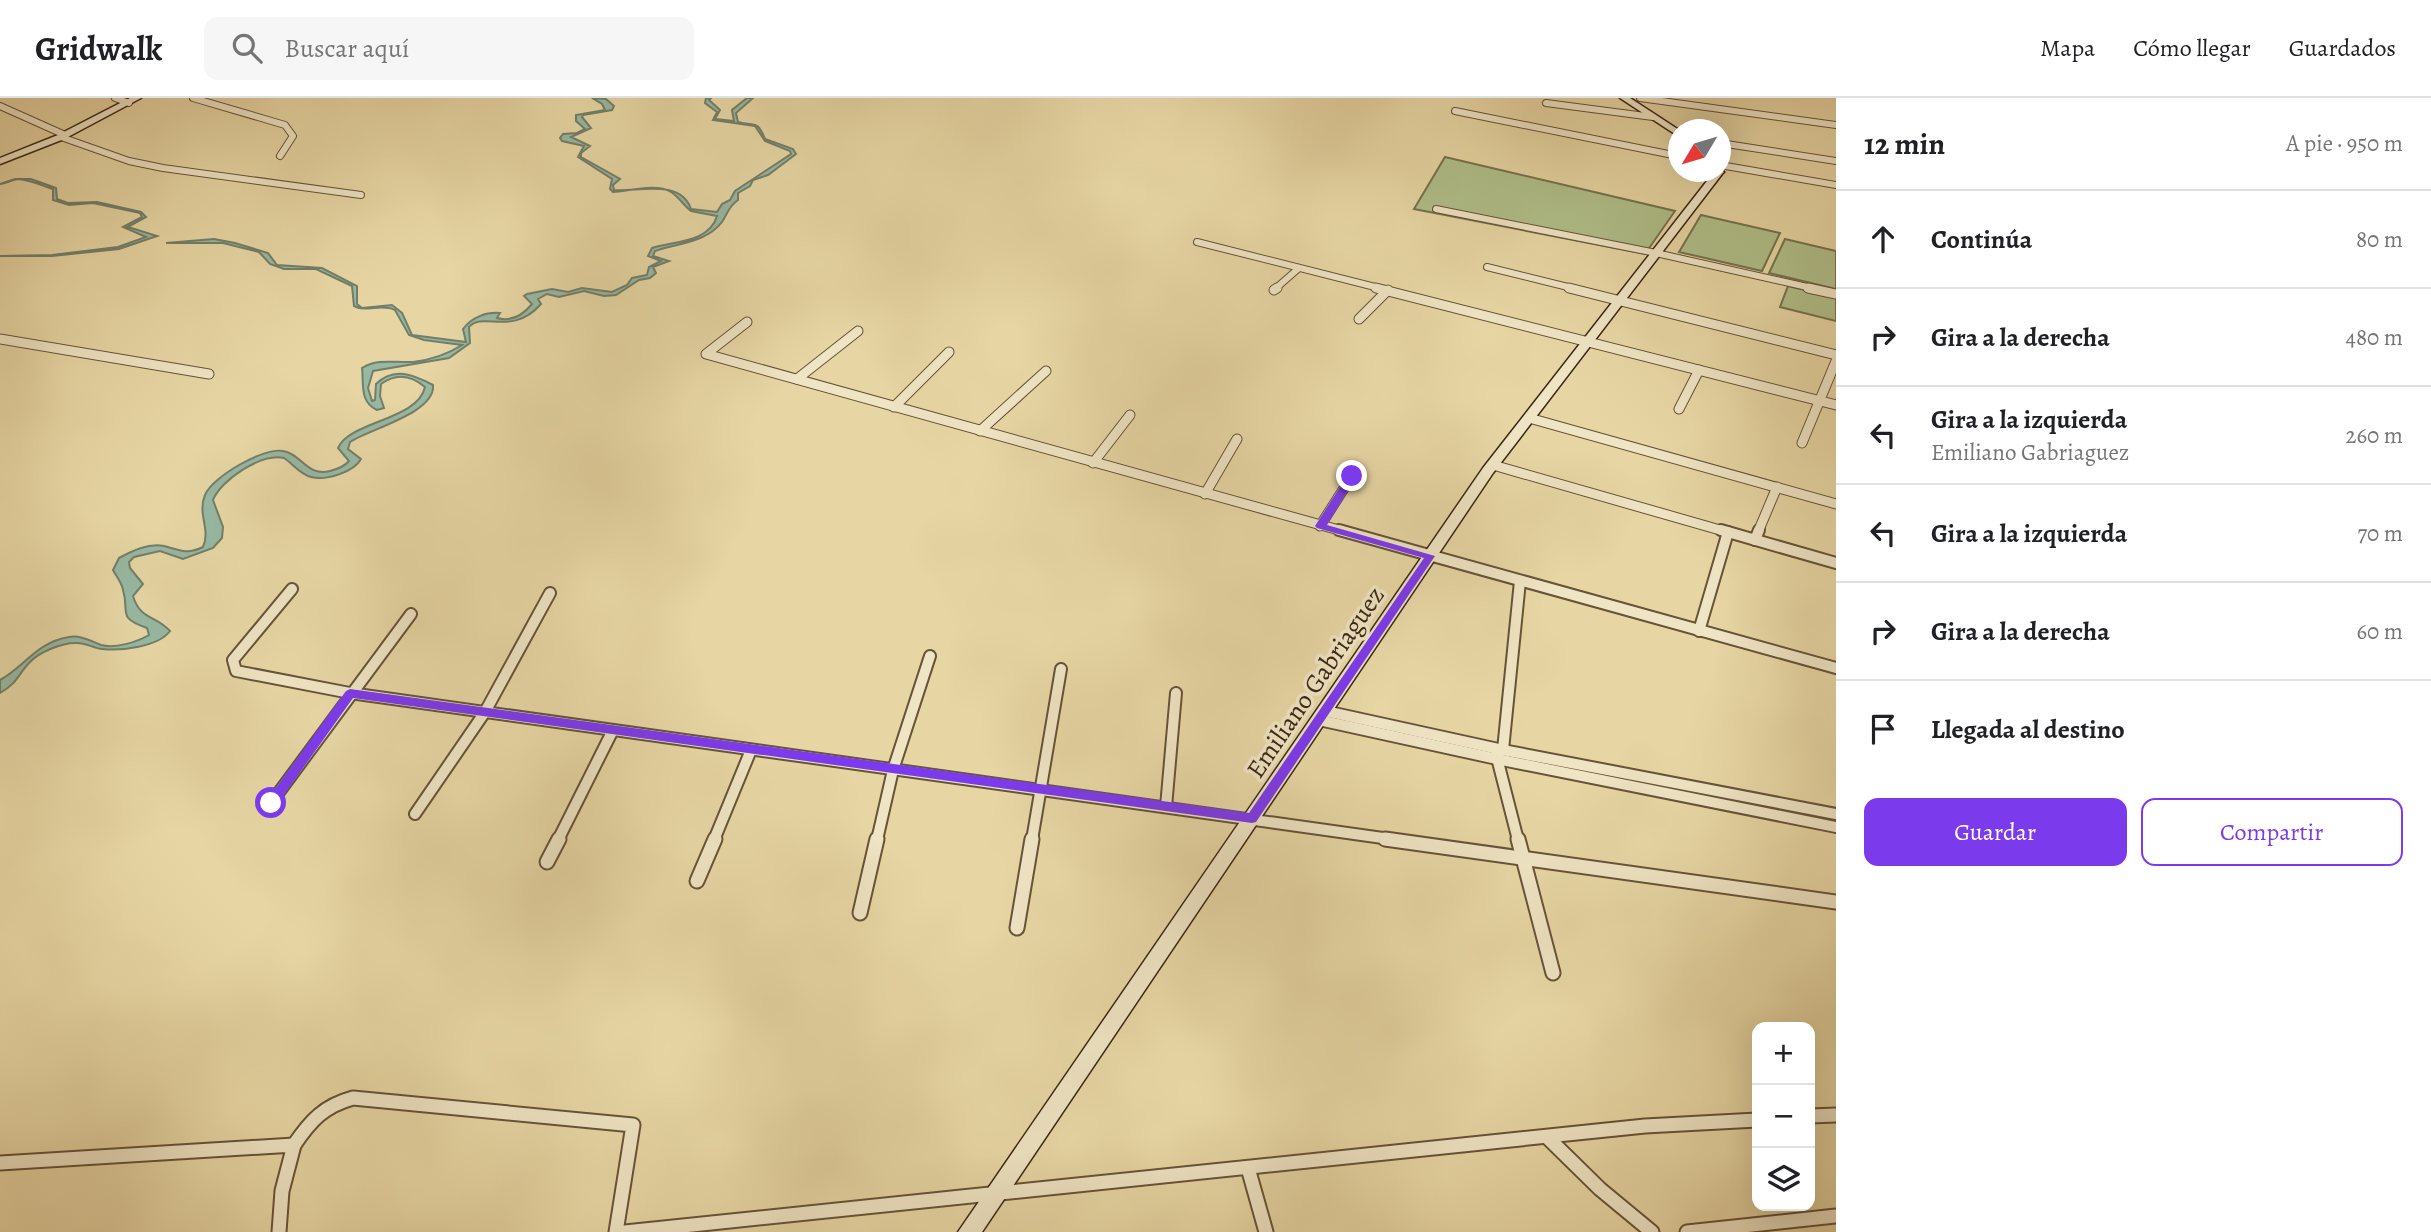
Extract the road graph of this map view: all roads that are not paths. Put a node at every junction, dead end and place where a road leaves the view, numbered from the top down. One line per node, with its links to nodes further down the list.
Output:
1 (115, 98): 5 (street)
2 (193, 98): 15 (street)
3 (1624, 98): 9 (main road)
4 (1640, 98): 10 (street)
5 (133, 100): 12 (main road)
6 (1546, 103): 9 (street)
7 (0, 106): 12 (street)
8 (1455, 111): 14 (street)
9 (1653, 117): 11 (main road)
10 (1836, 125)
11 (1668, 127)
12 (63, 136): 16 (main road); 21 (street)
13 (1731, 145): 17 (street)
14 (1668, 154)
15 (280, 156)
16 (0, 161)
17 (1836, 161)
18 (1731, 167): 20 (street)
19 (1711, 182): 24 (main road, Emiliano Gabriaguez)
20 (1836, 185)
21 (361, 195)
22 (1436, 209): 24 (street)
23 (1197, 242): 26 (street)
24 (1656, 253): 29 (street); 30 (main road, Emiliano Gabriaguez)
25 (1487, 267): 30 (street)
26 (1299, 268): 27 (street); 28 (street)
27 (1274, 289)
28 (1388, 290): 31 (street); 35 (street)
29 (1836, 294)
30 (1617, 301): 35 (main road, Emiliano Gabriaguez); 37 (street)
31 (1359, 319)
32 (747, 322): 42 (street)
33 (858, 331): 42 (street)
34 (0, 339): 41 (street)
35 (1587, 341): 39 (street); 48 (main road, Emiliano Gabriaguez)
36 (949, 352): 45 (street)
37 (1836, 355)
38 (1836, 361): 43 (street)
39 (1699, 370): 43 (street); 46 (street)
40 (1045, 371): 49 (street)
41 (209, 374)
42 (797, 380): 45 (street)
43 (1818, 400): 44 (street); 51 (street)
44 (1836, 405)
45 (894, 407): 49 (street)
46 (1679, 409)
47 (1130, 415): 52 (street)
48 (1528, 418): 53 (main road, Emiliano Gabriaguez); 55 (street)
49 (980, 431): 52 (street)
50 (1237, 439): 56 (street)
51 (1802, 443)
52 (1093, 463): 56 (street)
53 (1493, 465): 59 (street); 61 (main road, Emiliano Gabriaguez)
54 (1352, 476): 58 (street)
55 (1777, 487): 57 (street); 60 (street)
56 (1205, 494): 58 (street)
57 (1836, 504)
58 (1321, 526): 61 (street)
59 (1728, 532): 60 (street); 67 (street)
60 (1755, 540): 62 (street)
61 (1430, 556): 63 (street); 74 (main road, Emiliano Gabriaguez)
62 (1836, 563)
63 (1520, 581): 67 (street); 77 (street)
64 (292, 589): 71 (street)
65 (550, 593): 73 (street)
66 (411, 614): 71 (street)
67 (1699, 631): 69 (street)
68 (930, 656): 78 (street)
69 (1836, 668)
70 (1061, 669): 79 (street)
71 (350, 693): 73 (street); 80 (street)
72 (1176, 693): 81 (street)
73 (485, 712): 75 (street); 82 (street)
74 (1322, 715): 77 (street); 84 (main road, Emiliano Gabriaguez)
75 (613, 730): 76 (street); 87 (street)
76 (751, 750): 78 (street); 88 (street)
77 (1498, 752): 83 (street); 85 (street); 86 (street)
78 (893, 769): 79 (street); 90 (street)
79 (1039, 789): 81 (street); 91 (street)
80 (271, 803)
81 (1166, 807): 84 (street)
82 (415, 814)
83 (1836, 814)
84 (1252, 818): 86 (street); 100 (main road, Emiliano Gabriaguez)
85 (1836, 827)
86 (1523, 859): 89 (street); 92 (street)
87 (547, 862)
88 (697, 881)
89 (1836, 902)
90 (859, 913)
91 (1017, 928)
92 (1553, 973)
93 (1836, 1115): 94 (street)
94 (1815, 1116)
95 (1752, 1120): 96 (street)
96 (1548, 1138): 99 (street); 107 (street)
97 (294, 1145): 98 (street); 102 (street); 103 (street)
98 (0, 1163)
99 (1248, 1168): 100 (street); 106 (street)
100 (995, 1193): 104 (street); 105 (main road, Emiliano Gabriaguez)
101 (1836, 1216): 108 (street)
102 (279, 1232)
103 (616, 1232)
104 (625, 1232)
105 (969, 1232)
106 (1266, 1232)
107 (1652, 1232)
108 (1687, 1232)

